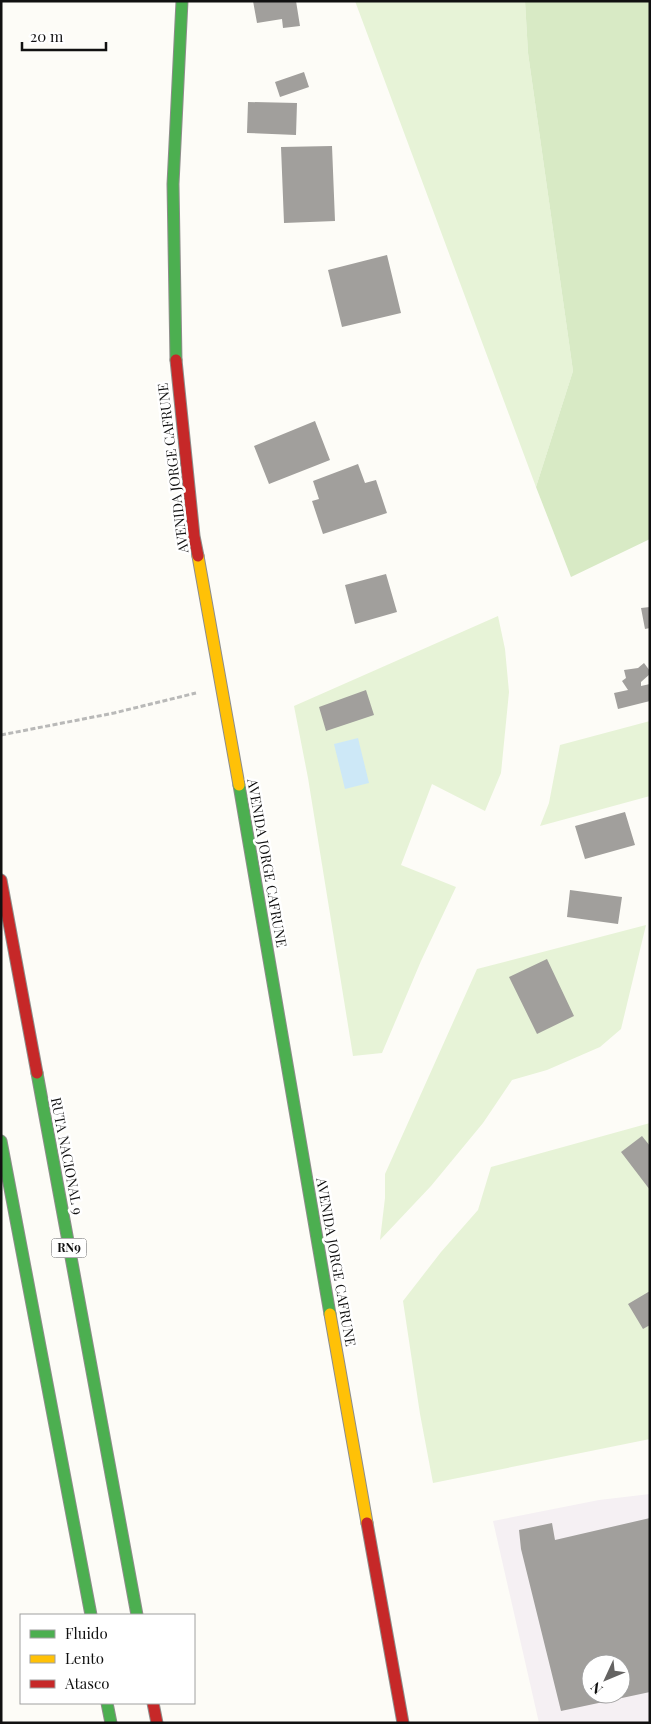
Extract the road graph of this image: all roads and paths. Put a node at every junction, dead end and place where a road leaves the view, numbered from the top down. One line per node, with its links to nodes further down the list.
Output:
1 (182, 1): 2 (main road, AVENIDA JORGE CAFRUNE)
2 (222, 686): 3 (path); 12 (main road, AVENIDA JORGE CAFRUNE)
3 (1, 735)
4 (1, 880): 7 (main road, RUTA NACIONAL 9 / RN9)
5 (1, 1141): 6 (main road)
6 (91, 1614)
7 (137, 1614)
8 (107, 1704): 10 (main road)
9 (153, 1704): 11 (main road)
10 (111, 1723)
11 (157, 1723)
12 (403, 1723)

